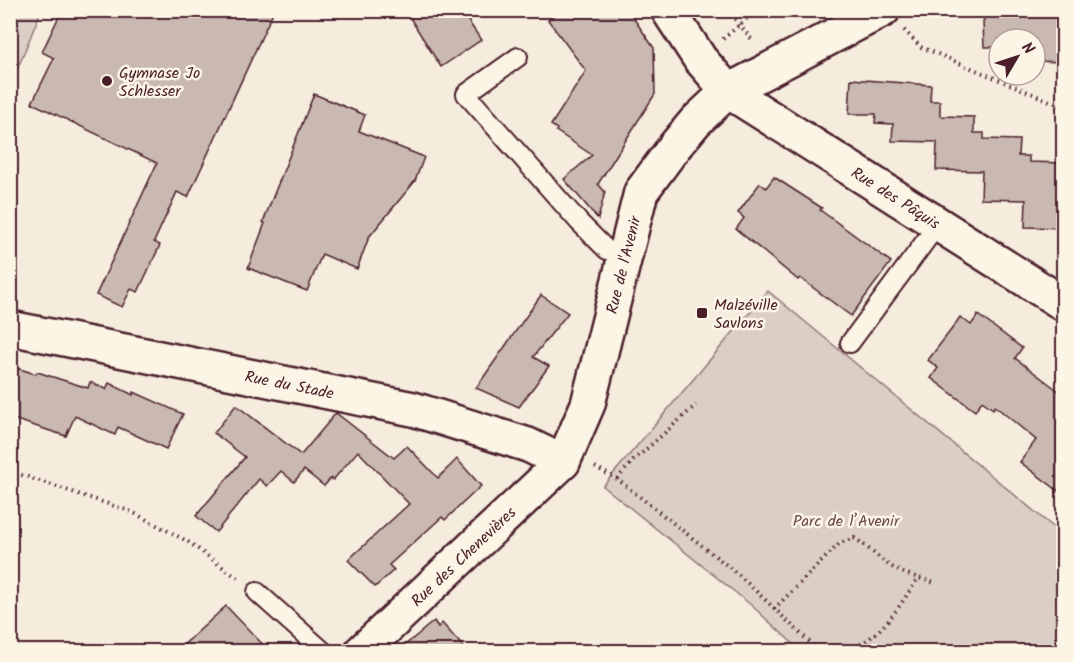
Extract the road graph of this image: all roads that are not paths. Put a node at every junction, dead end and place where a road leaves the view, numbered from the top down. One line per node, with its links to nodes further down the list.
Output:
1 (677, 14): 4 (street, Rue des Pâquis)
2 (891, 18): 4 (street, Rue de l'Avenir)
3 (518, 57): 6 (lane)
4 (728, 91): 5 (street, Rue des Pâquis); 6 (street, Rue de l'Avenir)
5 (938, 224): 7 (street, Rue des Pâquis); 9 (lane)
6 (625, 254): 10 (street, Rue de l'Avenir)
7 (1064, 304)
8 (10, 328): 10 (street, Rue du Stade)
9 (850, 343)
10 (566, 457): 13 (street, Rue des Chenevières)
11 (257, 592): 12 (lane)
12 (324, 651)
13 (361, 651)

